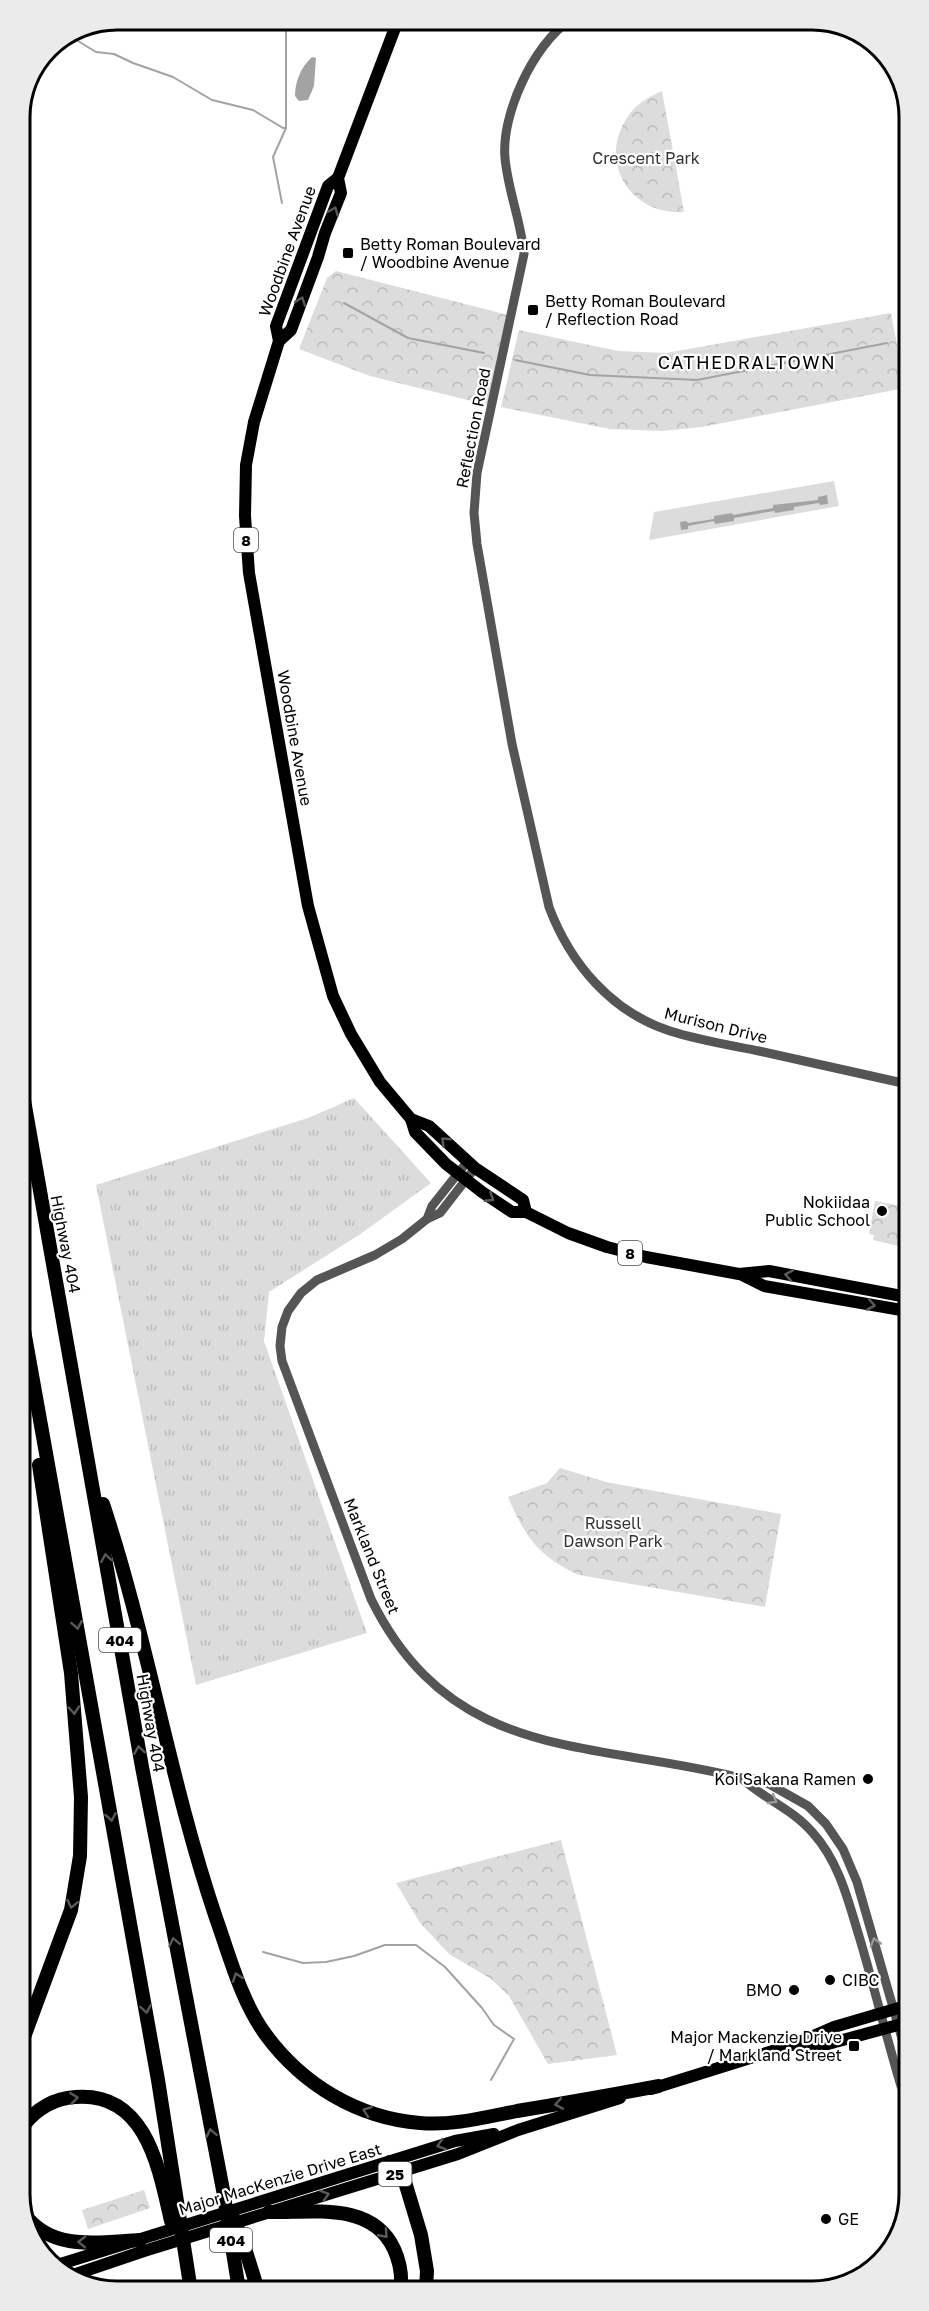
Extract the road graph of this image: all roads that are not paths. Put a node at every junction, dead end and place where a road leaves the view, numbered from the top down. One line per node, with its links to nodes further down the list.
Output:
1 (394, 30): 5 (main road, Woodbine Avenue / 8)
2 (560, 30): 3 (street, Reflection Road)
3 (557, 929): 4 (street, Murison Drive)
4 (899, 1082)
5 (411, 1119): 7 (main road, Woodbine Avenue / 8, one-way to 5); 8 (main road, Woodbine Avenue / 8)
6 (30, 1134): 15 (highway, Highway 404 / 404)
7 (471, 1165): 8 (street, Markland Street); 9 (main road, Woodbine Avenue / 8)
8 (462, 1177): 9 (main road, Woodbine Avenue / 8, one-way to 9); 16 (street, Markland Street)
9 (526, 1212): 10 (main road, Woodbine Avenue / 8)
10 (739, 1274): 11 (main road, Woodbine Avenue / 8, one-way to 10); 12 (main road, Woodbine Avenue / 8, one-way to 12)
11 (899, 1295)
12 (899, 1310)
13 (30, 1364): 37 (highway, 404, one-way to 37)
14 (30, 1387): 21 (highway, one-way to 21)
15 (87, 1455): 26 (highway, one-way to 15); 31 (highway, Highway 404 / 404, one-way to 15)
16 (741, 1778): 18 (street, Markland Street, one-way to 16); 19 (street, Markland Street, one-way to 19)
17 (899, 2008): 18 (main road, Major MacKenzie Drive East / 25)
18 (894, 2009): 19 (main road, Major MacKenzie Drive East / 25); 20 (street, Markland Street)
19 (880, 2013): 23 (street, Markland Street); 24 (main road, Major MacKenzie Drive East / 25)
20 (899, 2016)
21 (30, 2021)
22 (899, 2024): 23 (main road, Major MacKenzie Drive East / 25)
23 (884, 2029): 24 (main road, Major MacKenzie Drive East / 25); 25 (street, Markland Street)
24 (795, 2044): 26 (main road, Major MacKenzie Drive East / 25)
25 (899, 2079)
26 (658, 2086): 28 (main road, Major MacKenzie Drive East / 25)
27 (30, 2119): 37 (highway, one-way to 37)
28 (518, 2130): 29 (main road, Major MacKenzie Drive East / 25, one-way to 29); 30 (main road, Major MacKenzie Drive East / 25)
29 (390, 2162): 30 (highway); 32 (main road, Major MacKenzie Drive East / 25)
30 (402, 2172): 32 (main road, Major MacKenzie Drive East / 25, one-way to 30); 42 (highway)
31 (223, 2190): 39 (highway, Highway 404 / 404); 40 (highway)
32 (269, 2206): 34 (main road, Major MacKenzie Drive East / 25); 41 (highway, one-way to 41)
33 (37, 2226): 34 (highway, one-way to 33)
34 (142, 2246): 35 (main road, Major MacKenzie Drive East / 25); 36 (main road, Major MacKenzie Drive East / 25)
35 (65, 2264)
36 (79, 2272)
37 (187, 2272): 38 (highway, 404)
38 (189, 2281)
39 (238, 2281)
40 (255, 2281)
41 (400, 2281)
42 (426, 2281)

